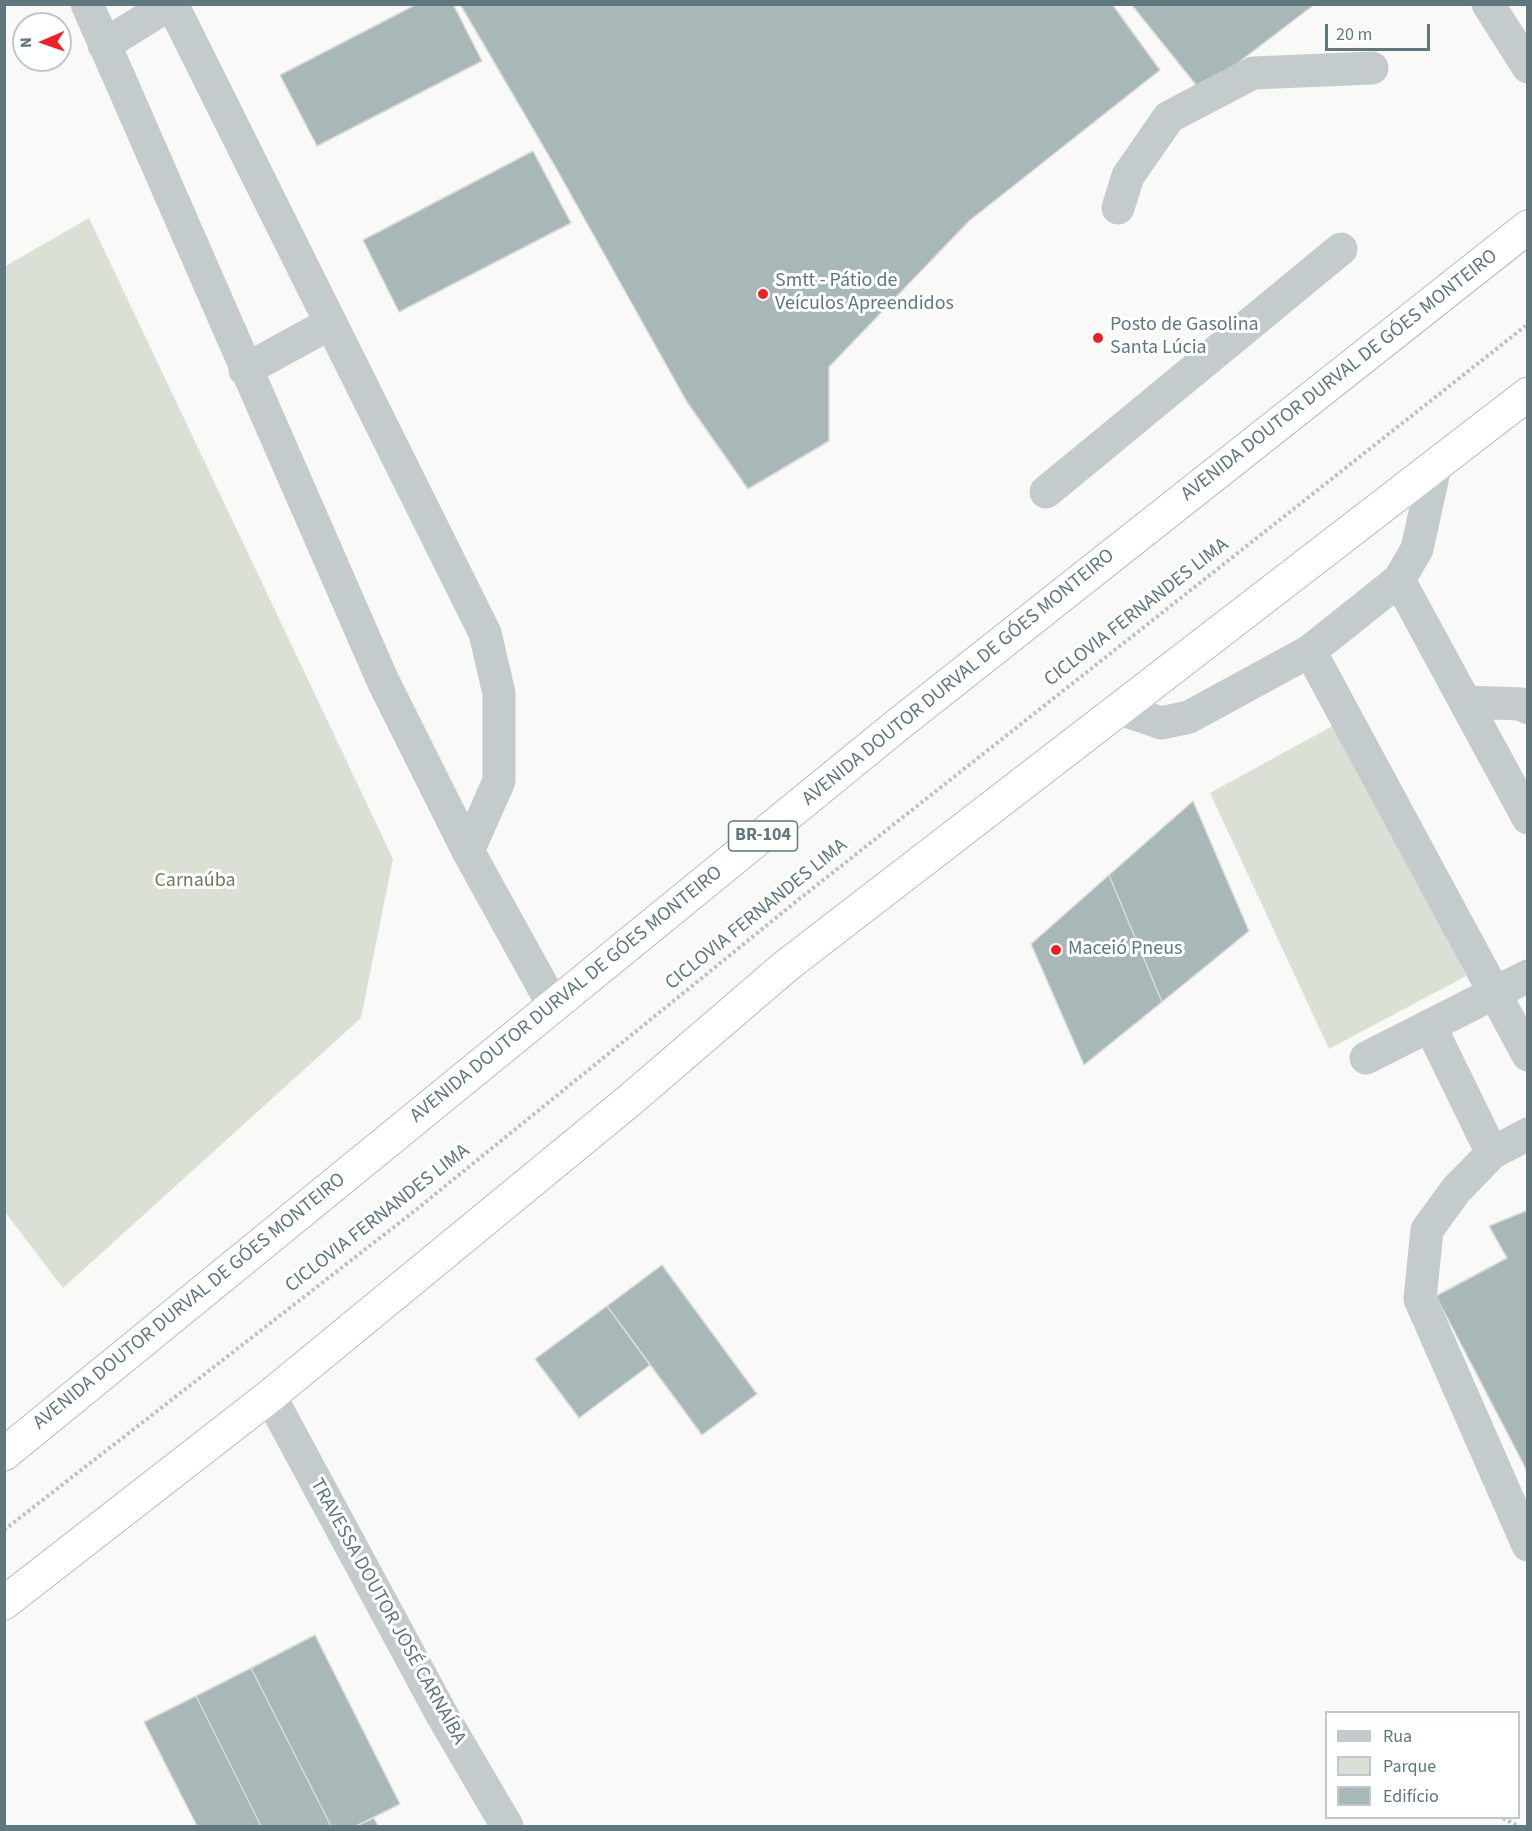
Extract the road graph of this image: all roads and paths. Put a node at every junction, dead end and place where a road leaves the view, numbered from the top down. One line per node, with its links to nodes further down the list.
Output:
1 (87, 4): 4 (street)
2 (171, 4): 4 (street); 10 (street)
3 (1488, 4): 5 (street)
4 (104, 45): 12 (street)
5 (1527, 67)
6 (1372, 68): 7 (street)
7 (1118, 208)
8 (1527, 227): 25 (highway, AVENIDA DOUTOR DURVAL DE GÓES MONTEIRO / BR-104)
9 (1341, 249): 15 (street)
10 (331, 323): 12 (street); 22 (street)
11 (1527, 324): 33 (path, CICLOVIA FERNANDES LIMA)
12 (245, 370): 22 (street)
13 (1527, 394): 14 (highway)
14 (1435, 467): 16 (street); 20 (highway)
15 (1046, 492)
16 (1399, 580): 17 (street); 18 (street)
17 (1310, 651): 20 (street); 24 (street)
18 (1465, 702): 19 (street); 21 (street)
19 (1527, 708)
20 (1120, 709): 31 (highway)
21 (1527, 818)
22 (468, 851): 25 (street)
23 (1527, 976): 24 (street)
24 (1495, 992): 26 (street); 27 (street)
25 (553, 1005): 32 (highway, AVENIDA DOUTOR DURVAL DE GÓES MONTEIRO / BR-104)
26 (1430, 1026): 28 (street); 30 (street)
27 (1527, 1055)
28 (1366, 1058)
29 (1527, 1134): 30 (street)
30 (1492, 1152): 34 (street)
31 (270, 1396): 35 (highway); 37 (street, TRAVESSA DOUTOR JOSÉ CARNAÍBA)
32 (4, 1454)
33 (4, 1530)
34 (1527, 1545)
35 (4, 1604)
36 (1505, 1819): 38 (path)
37 (507, 1827)
38 (1518, 1827)

